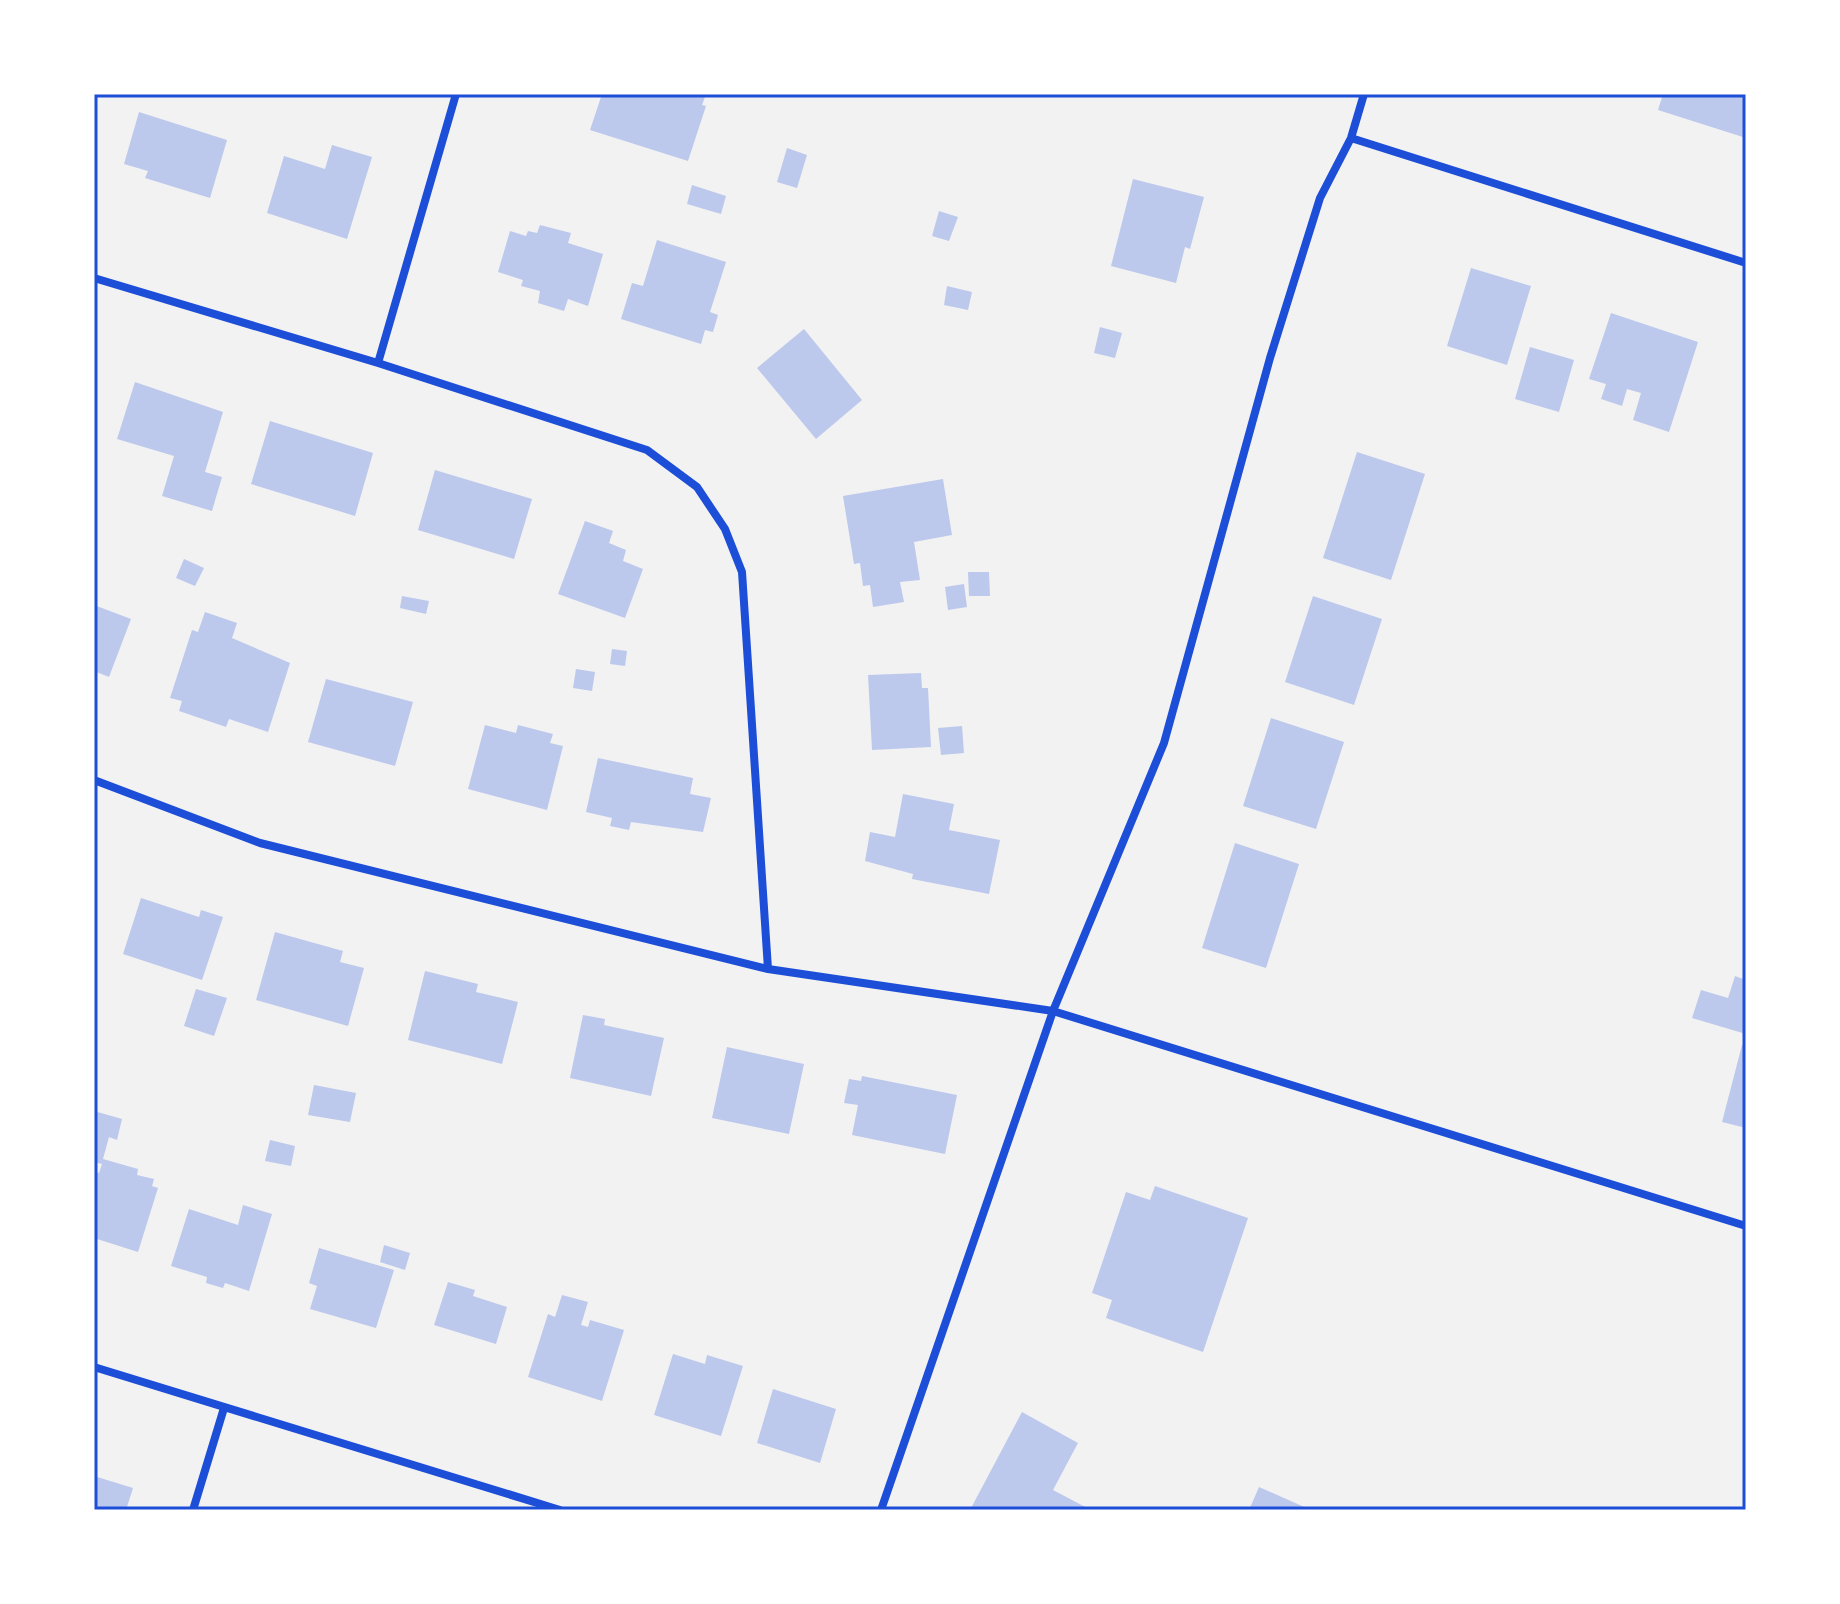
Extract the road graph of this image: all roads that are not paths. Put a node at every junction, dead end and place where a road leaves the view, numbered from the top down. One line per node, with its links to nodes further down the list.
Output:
1 (456, 94): 6 (street)
2 (1364, 94): 3 (street)
3 (1351, 138): 4 (street); 9 (street)
4 (1746, 263)
5 (94, 278): 6 (street)
6 (378, 363): 8 (street)
7 (94, 780): 8 (street)
8 (768, 969): 9 (street)
9 (1053, 1011): 10 (street); 15 (street)
10 (1746, 1226)
11 (94, 1367): 12 (street)
12 (224, 1408): 13 (street); 14 (street)
13 (193, 1510)
14 (560, 1510)
15 (881, 1510)

